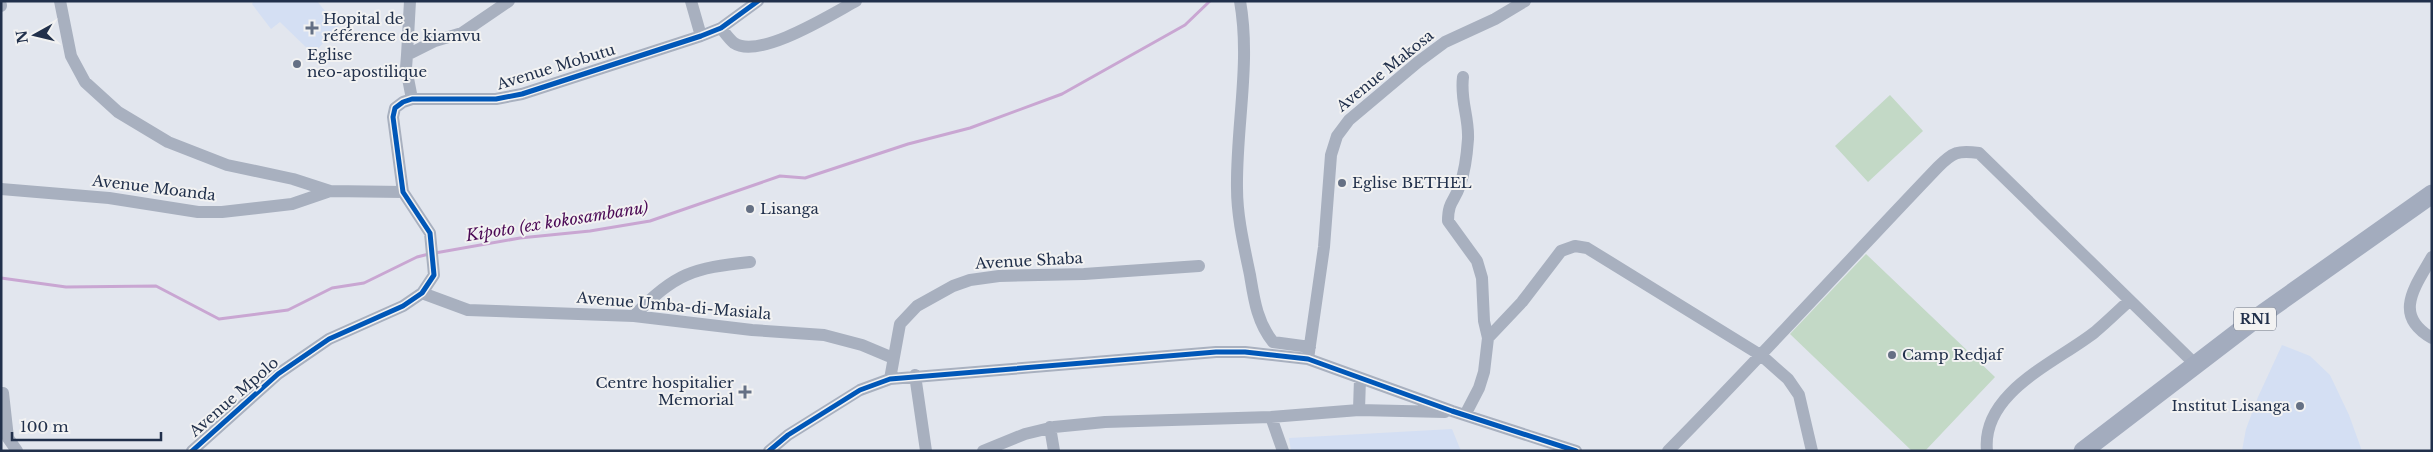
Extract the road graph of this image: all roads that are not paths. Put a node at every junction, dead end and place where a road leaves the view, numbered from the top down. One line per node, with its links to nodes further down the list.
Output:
1 (60, 1): 15 (street)
2 (410, 1): 11 (street)
3 (509, 1): 11 (street)
4 (691, 1): 10 (street)
5 (758, 1): 9 (street, Avenue Mobutu)
6 (856, 1): 9 (street)
7 (1240, 1): 26 (street)
8 (1525, 1): 26 (street, Avenue Makosa)
9 (721, 28): 10 (street, Avenue Mobutu)
10 (701, 36): 13 (street, Avenue Mobutu)
11 (407, 55): 13 (street)
12 (1463, 77): 24 (street)
13 (412, 99): 16 (street)
14 (1, 189): 15 (street, Avenue Moanda)
15 (330, 191): 16 (street)
16 (403, 192): 21 (street, Avenue Mpolo)
17 (2432, 194): 29 (highway, RN1)
18 (2432, 257): 25 (street)
19 (750, 262): 23 (street)
20 (1199, 266): 28 (street, Avenue Shaba)
21 (422, 293): 23 (street, Avenue Umba-di-Masiala); 39 (street, Avenue Mpolo)
22 (2129, 301): 27 (street); 29 (street); 48 (street)
23 (634, 316): 28 (street, Avenue Umba-di-Masiala)
24 (1488, 338): 27 (street); 35 (street)
25 (2432, 338)
26 (1309, 353): 30 (street); 31 (street)
27 (1762, 356): 46 (street); 47 (street)
28 (893, 358): 32 (street, Avenue Shaba)
29 (2195, 364): 49 (highway, RN1)
30 (915, 375): 32 (street); 41 (street)
31 (1360, 378): 34 (street); 35 (street)
32 (890, 379): 40 (street)
33 (3, 393): 38 (street)
34 (1359, 410): 35 (street); 36 (street)
35 (1458, 413): 45 (street)
36 (1271, 417): 37 (street); 44 (street)
37 (1050, 427): 42 (street); 43 (street)
38 (16, 451)
39 (192, 451)
40 (769, 451)
41 (926, 451)
42 (983, 451)
43 (1054, 451)
44 (1283, 451)
45 (1576, 451)
46 (1668, 451)
47 (1812, 451)
48 (1988, 451)
49 (2083, 451)

